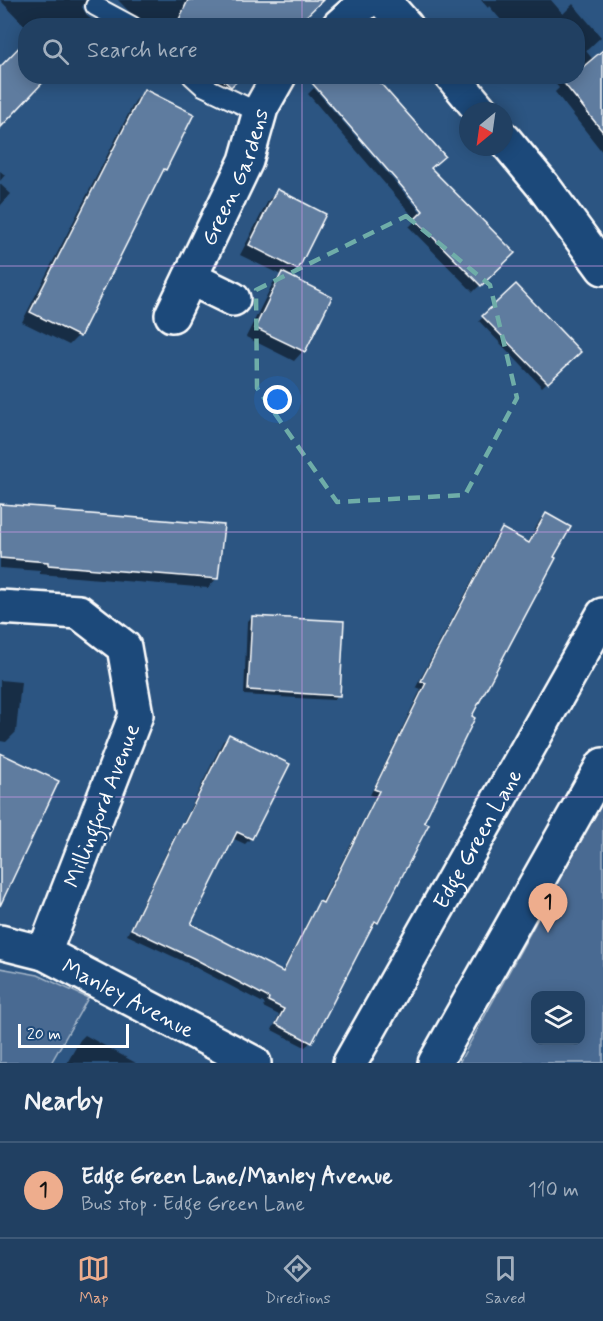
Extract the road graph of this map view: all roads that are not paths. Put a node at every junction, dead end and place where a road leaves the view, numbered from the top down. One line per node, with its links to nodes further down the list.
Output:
1 (368, 0): 5 (street)
2 (383, 0): 6 (street)
3 (95, 6): 4 (lane)
4 (117, 18)
5 (348, 18)
6 (399, 18)
7 (201, 84): 11 (lane)
8 (275, 84): 11 (street, Green Gardens)
9 (459, 84): 10 (street)
10 (474, 102)
11 (260, 113): 14 (street, Green Gardens)
12 (513, 150): 13 (street)
13 (603, 268)
14 (190, 278): 15 (street); 16 (street, Green Gardens)
15 (233, 299)
16 (172, 315)
17 (0, 607): 21 (street, Millingford Avenue)
18 (603, 615): 23 (street, Edge Green Lane)
19 (603, 765): 24 (street)
20 (0, 942): 21 (street, Manley Avenue)
21 (44, 953): 22 (street, Manley Avenue)
22 (254, 1063)
23 (351, 1063)
24 (435, 1063)

